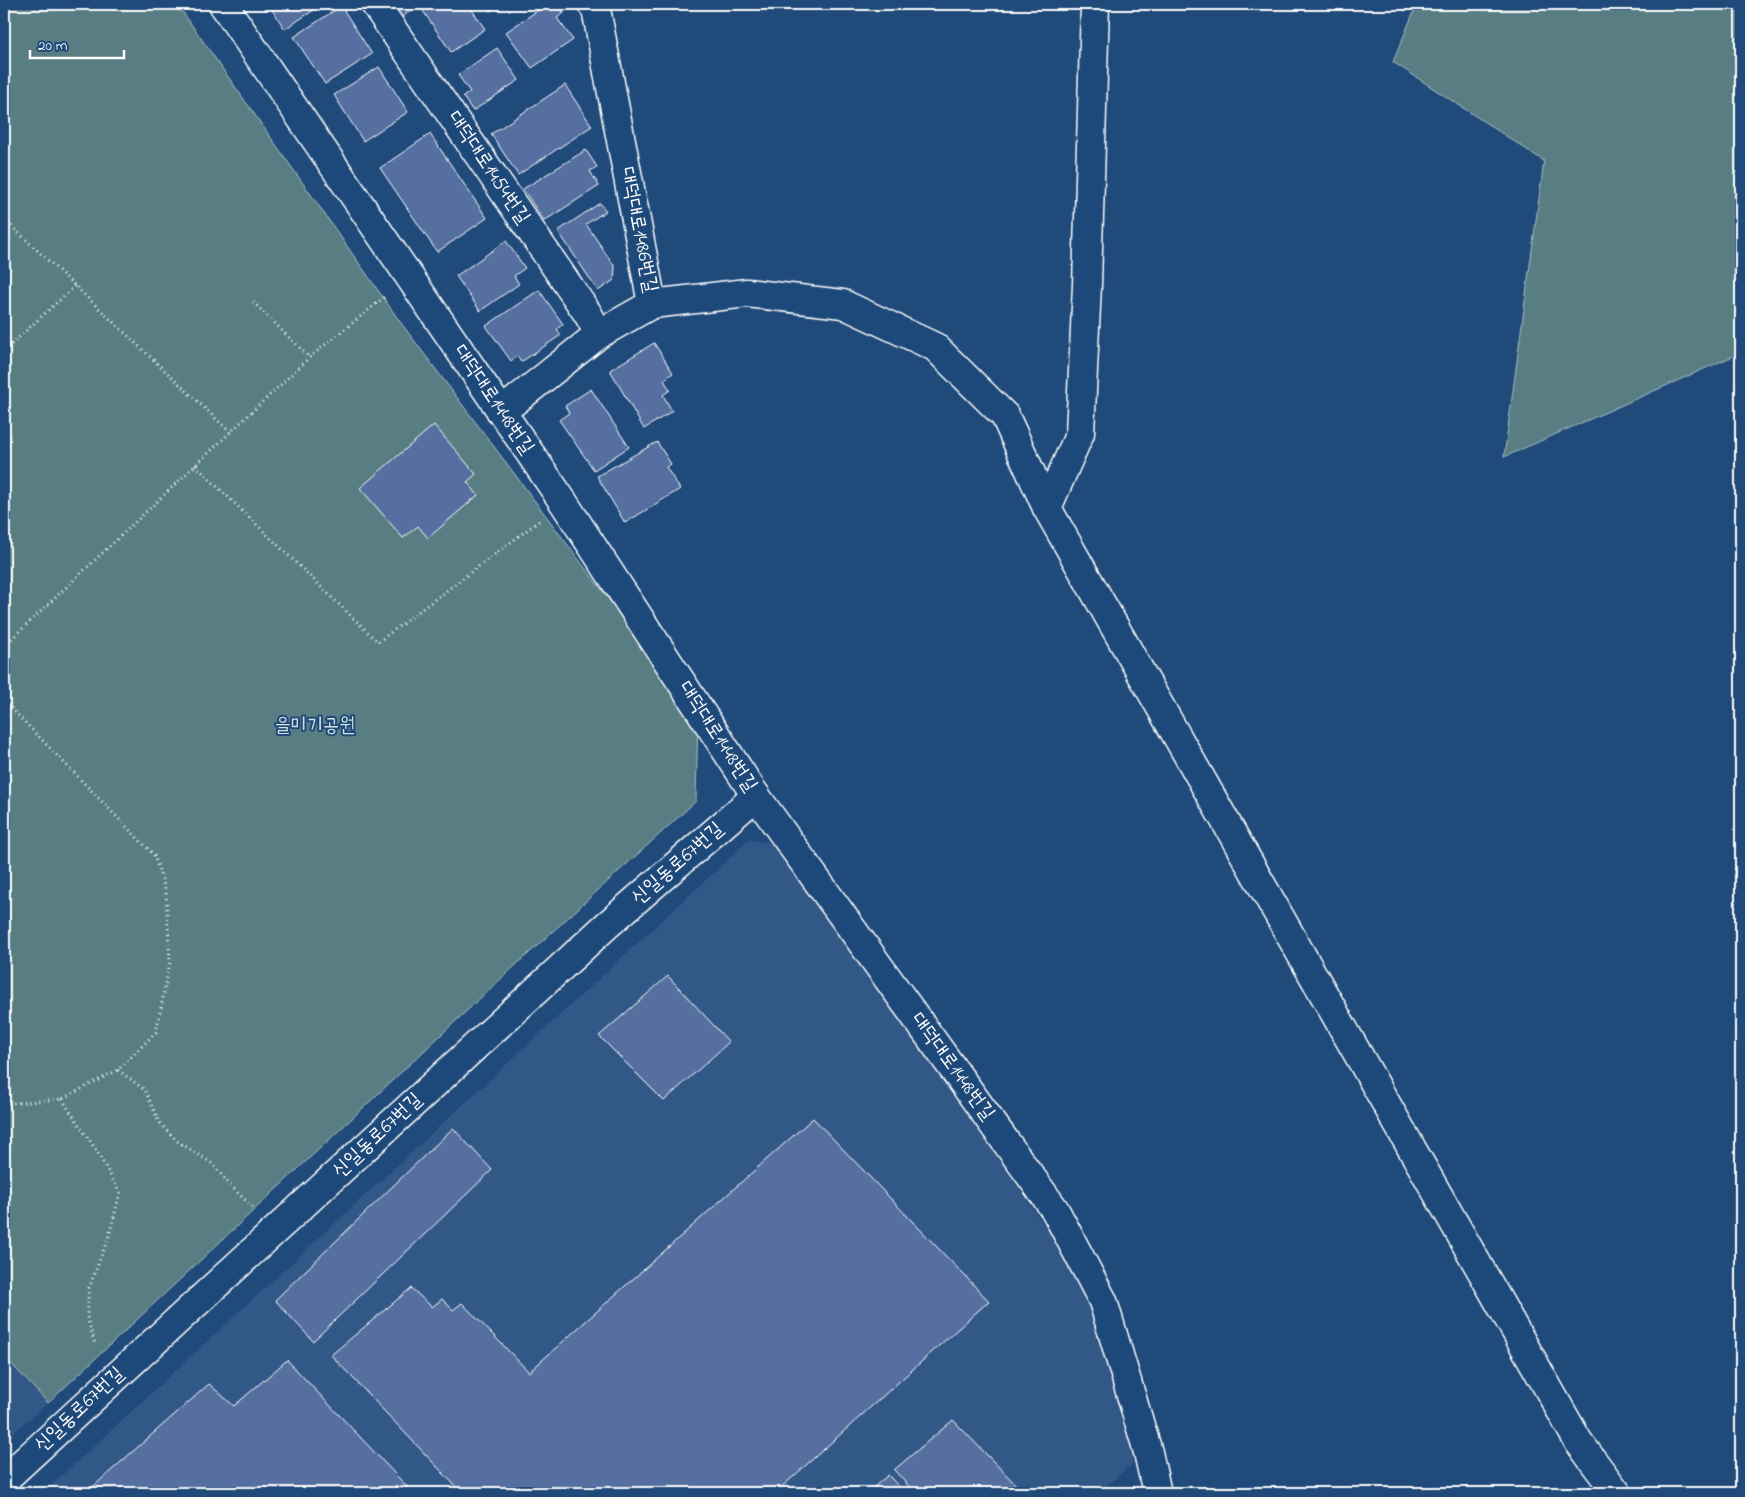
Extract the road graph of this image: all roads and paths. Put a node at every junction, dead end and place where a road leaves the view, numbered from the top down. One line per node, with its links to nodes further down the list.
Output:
1 (223, 4): 6 (street, 대덕대로1448번길)
2 (375, 4): 10 (street, 대덕대로1454번길)
3 (592, 4): 9 (street, 대덕대로1486번길)
4 (1095, 4): 17 (street)
5 (4, 219): 7 (path)
6 (410, 277): 12 (path); 13 (street, 대덕대로1448번길)
7 (75, 286): 11 (path); 14 (path)
8 (253, 302): 12 (path)
9 (652, 304): 10 (street, 대덕대로1486번길); 17 (street)
10 (599, 334): 13 (street, 대덕대로1486번길)
11 (4, 351)
12 (310, 357): 14 (path)
13 (501, 412): 16 (street, 대덕대로1448번길)
14 (230, 432): 15 (path)
15 (195, 465): 16 (path); 18 (path)
16 (564, 502): 20 (street, 대덕대로1448번길)
17 (1047, 508): 28 (street)
18 (4, 646)
19 (4, 701): 21 (path)
20 (756, 796): 26 (street, 신일동로67번길); 27 (street, 대덕대로1448번길)
21 (118, 1070): 22 (path); 24 (path)
22 (62, 1099): 23 (path); 25 (path)
23 (4, 1104)
24 (254, 1209)
25 (96, 1344)
26 (4, 1480)
27 (1151, 1490)
28 (1617, 1493)

